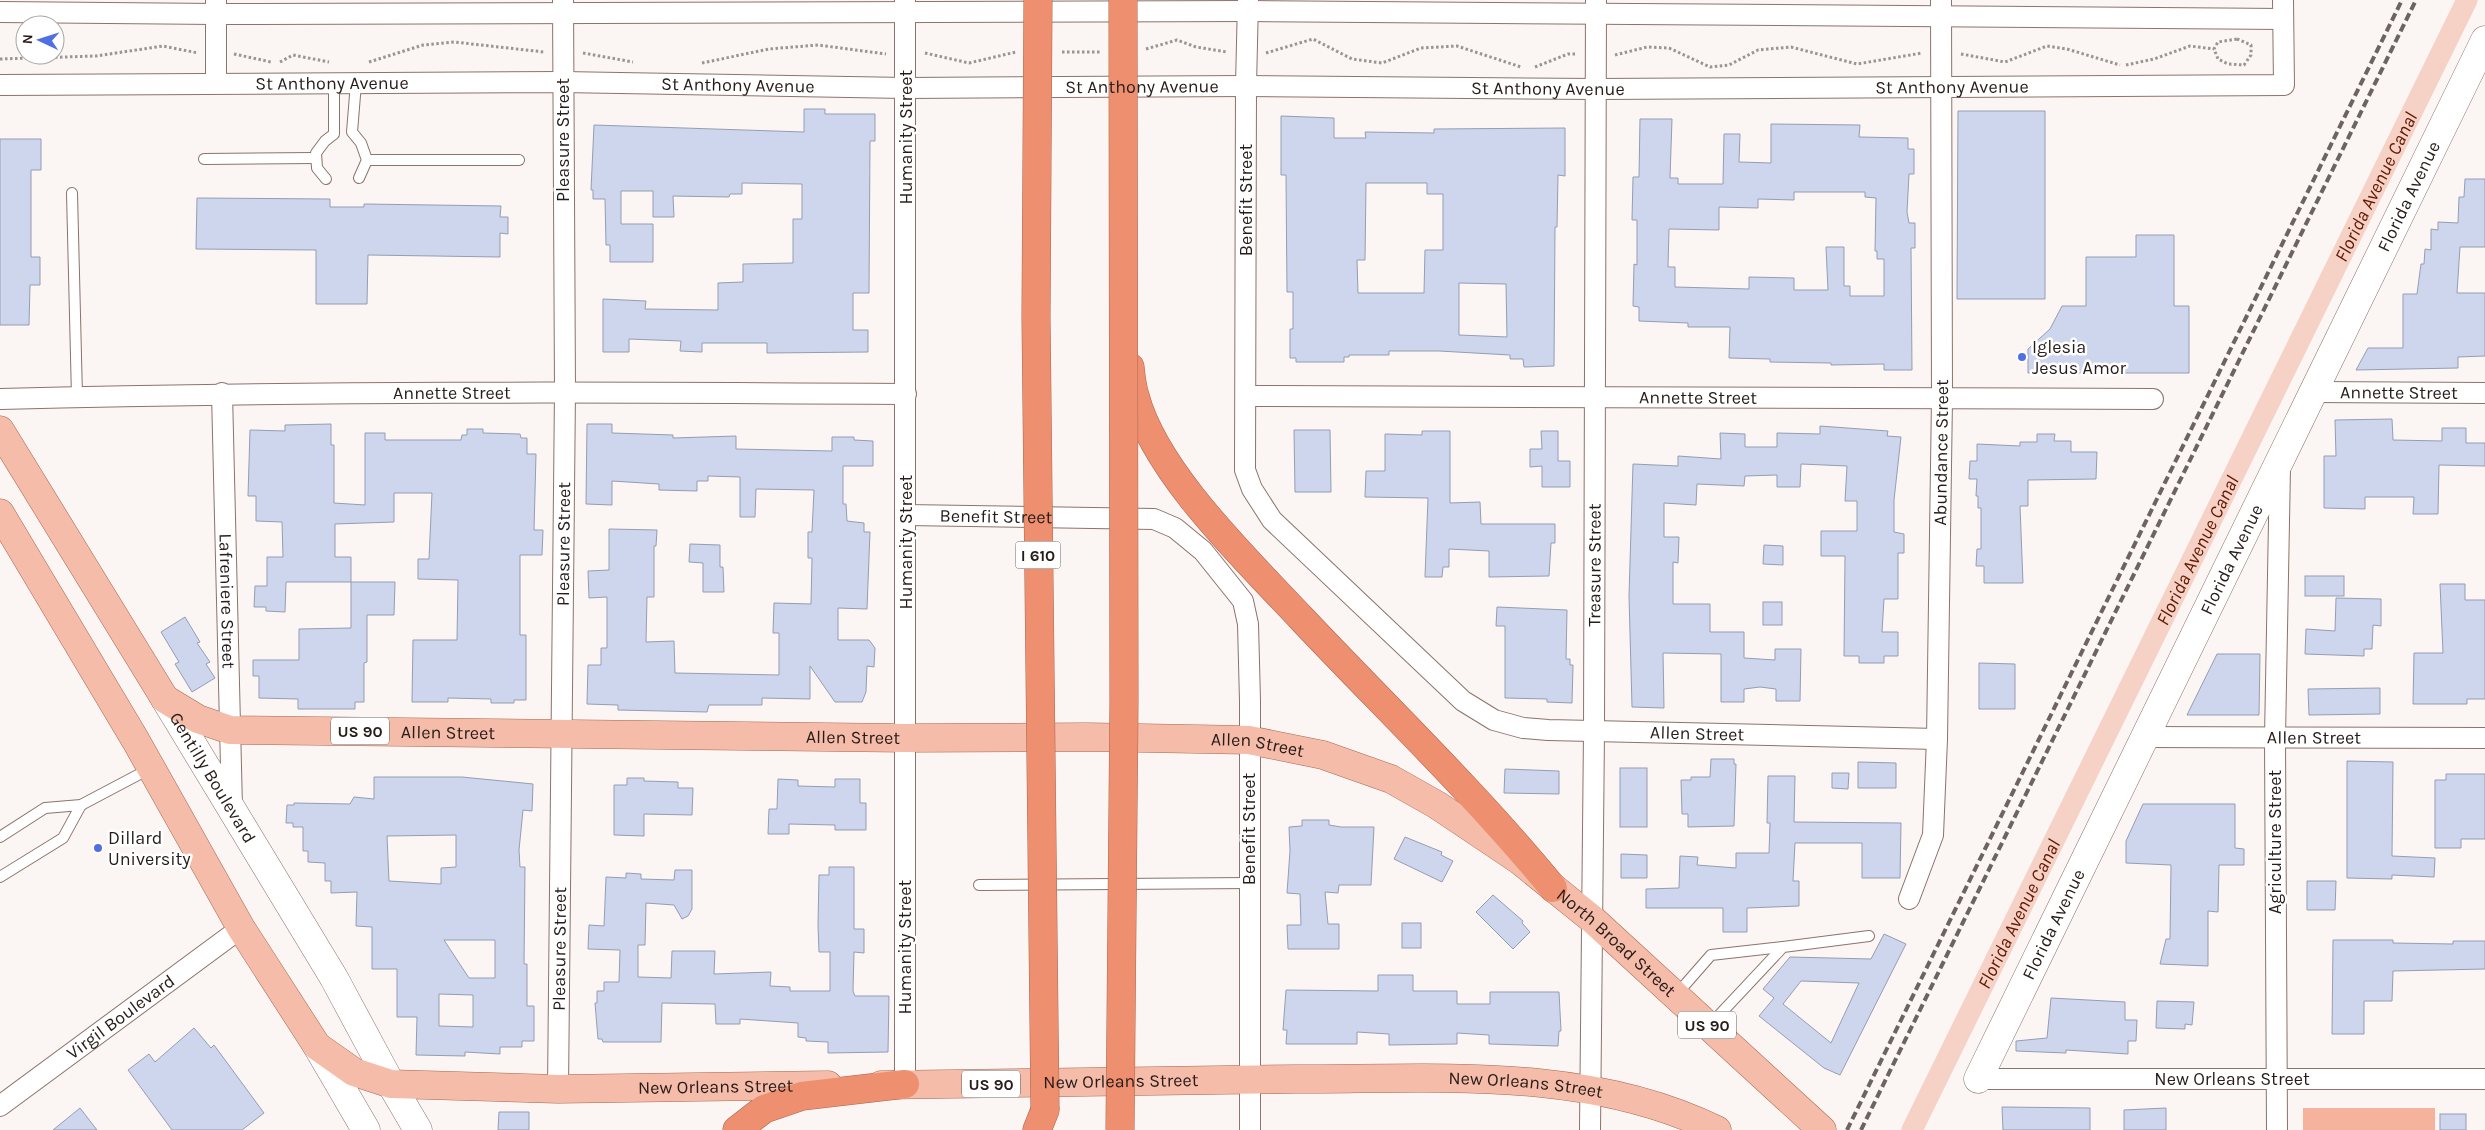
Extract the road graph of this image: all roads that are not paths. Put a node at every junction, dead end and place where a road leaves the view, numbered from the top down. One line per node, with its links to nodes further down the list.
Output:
1 (1038, 0): 81 (highway, I 610, bridge)
2 (1124, 0): 28 (highway, bridge)
3 (905, 5): 4 (street); 5 (street); 19 (street, Humanity Street)
4 (564, 6): 6 (street); 12 (street, Pleasure Street)
5 (1248, 6): 7 (street); 18 (street, Benefit Street)
6 (216, 7): 10 (street); 13 (street)
7 (1596, 8): 8 (street); 20 (street, Treasure Street)
8 (1941, 8): 9 (street); 17 (street, Abundance Street)
9 (2283, 10): 17 (street, St Anthony Avenue)
10 (0, 12)
11 (2484, 44): 30 (street, Florida Avenue)
12 (562, 82): 15 (street, St Anthony Avenue); 19 (street, St Anthony Avenue); 29 (street, Pleasure Street)
13 (216, 83): 14 (street, St Anthony Avenue); 16 (street, St Anthony Avenue)
14 (334, 83): 15 (street, St Anthony Avenue); 21 (lane)
15 (356, 83): 23 (lane)
16 (0, 85)
17 (1942, 85): 20 (street, St Anthony Avenue); 37 (street, Abundance Street)
18 (1246, 86): 19 (street, St Anthony Avenue); 20 (street, St Anthony Avenue); 34 (street, Benefit Street)
19 (906, 88): 33 (street, Humanity Street)
20 (1596, 89): 36 (street, Treasure Street)
21 (316, 158): 22 (lane); 26 (lane)
22 (204, 159)
23 (367, 160): 24 (lane); 25 (lane)
24 (519, 160)
25 (359, 178)
26 (326, 179)
27 (72, 193): 35 (lane)
28 (1124, 336): 63 (highway, bridge); 85 (highway, bridge)
29 (565, 391): 31 (street, Annette Street); 33 (street, Annette Street); 48 (street, Pleasure Street)
30 (2313, 392): 32 (street, Annette Street); 41 (street, Florida Avenue)
31 (222, 393): 35 (street, Annette Street); 46 (street, Lafreniere Street)
32 (2485, 393)
33 (906, 394): 43 (street, Humanity Street)
34 (1246, 396): 36 (street, Annette Street); 45 (street, Benefit Street)
35 (77, 397): 38 (street, Annette Street)
36 (1595, 398): 37 (street, Annette Street); 47 (street, Treasure Street)
37 (1942, 398): 39 (street, Annette Street); 53 (street, Abundance Street)
38 (0, 399)
39 (2153, 399)
40 (0, 430): 44 (main road, Gentilly Boulevard / US 90)
41 (2280, 463): 49 (street, Florida Avenue); 51 (street, Agriculture Street)
42 (0, 513): 55 (main road, US 90)
43 (906, 515): 50 (street, Humanity Street); 54 (street, Benefit Street)
44 (165, 699): 46 (main road, Allen Street / US 90); 57 (street, Gentilly Boulevard)
45 (1463, 701): 47 (street, Allen Street)
46 (230, 730): 48 (main road, Allen Street / US 90); 57 (street, Lafreniere Street)
47 (1594, 732): 53 (street, Allen Street); 65 (street, Treasure Street)
48 (562, 733): 50 (main road, Allen Street / US 90); 78 (street, Pleasure Street)
49 (2144, 737): 51 (street, Allen Street); 73 (street, Florida Avenue)
50 (906, 738): 54 (main road, Allen Street / US 90); 77 (street, Humanity Street)
51 (2275, 738): 52 (street, Allen Street); 72 (street, Agriculture Street)
52 (2485, 738)
53 (1937, 739): 64 (street, Abundance Street)
54 (1249, 740): 59 (main road, Allen Street / US 90); 61 (street, Benefit Street)
55 (151, 768): 56 (lane); 66 (main road, US 90)
56 (81, 805): 58 (lane); 60 (lane)
57 (232, 808): 76 (street, Gentilly Boulevard)
58 (0, 837)
59 (1519, 860): 63 (main road, North Broad Street / US 90)
60 (0, 877)
61 (1250, 883): 62 (lane); 75 (street, Benefit Street)
62 (979, 886)
63 (1553, 888): 65 (main road, North Broad Street / US 90)
64 (1909, 900)
65 (1592, 919): 69 (main road, North Broad Street / US 90); 79 (street, Treasure Street)
66 (241, 928): 71 (main road, US 90); 80 (street, Virgil Boulevard)
67 (1869, 936): 68 (lane)
68 (1783, 947): 69 (lane); 70 (lane)
69 (1675, 996): 70 (main road, North Broad Street / US 90)
70 (1709, 1027): 89 (main road, North Broad Street / US 90)
71 (317, 1046): 76 (main road, New Orleans Street / US 90); 82 (street)
72 (2276, 1077): 73 (street, New Orleans Street); 74 (street, New Orleans Street); 90 (street, Agriculture Street)
73 (1978, 1079)
74 (2485, 1079)
75 (1250, 1080): 77 (main road, New Orleans Street / US 90); 79 (main road, New Orleans Street / US 90); 86 (street, Benefit Street)
76 (391, 1084): 78 (main road, New Orleans Street / US 90); 83 (street, Gentilly Boulevard)
77 (905, 1084): 78 (main road, New Orleans Street / US 90); 84 (highway)
78 (558, 1089)
79 (1590, 1091): 87 (street, Treasure Street); 88 (main road, New Orleans Street / US 90)
80 (0, 1106)
81 (1042, 1123)
82 (366, 1130)
83 (418, 1130)
84 (737, 1130)
85 (1120, 1130)
86 (1250, 1130)
87 (1590, 1130)
88 (1717, 1130)
89 (1822, 1130)
90 (2277, 1130)

